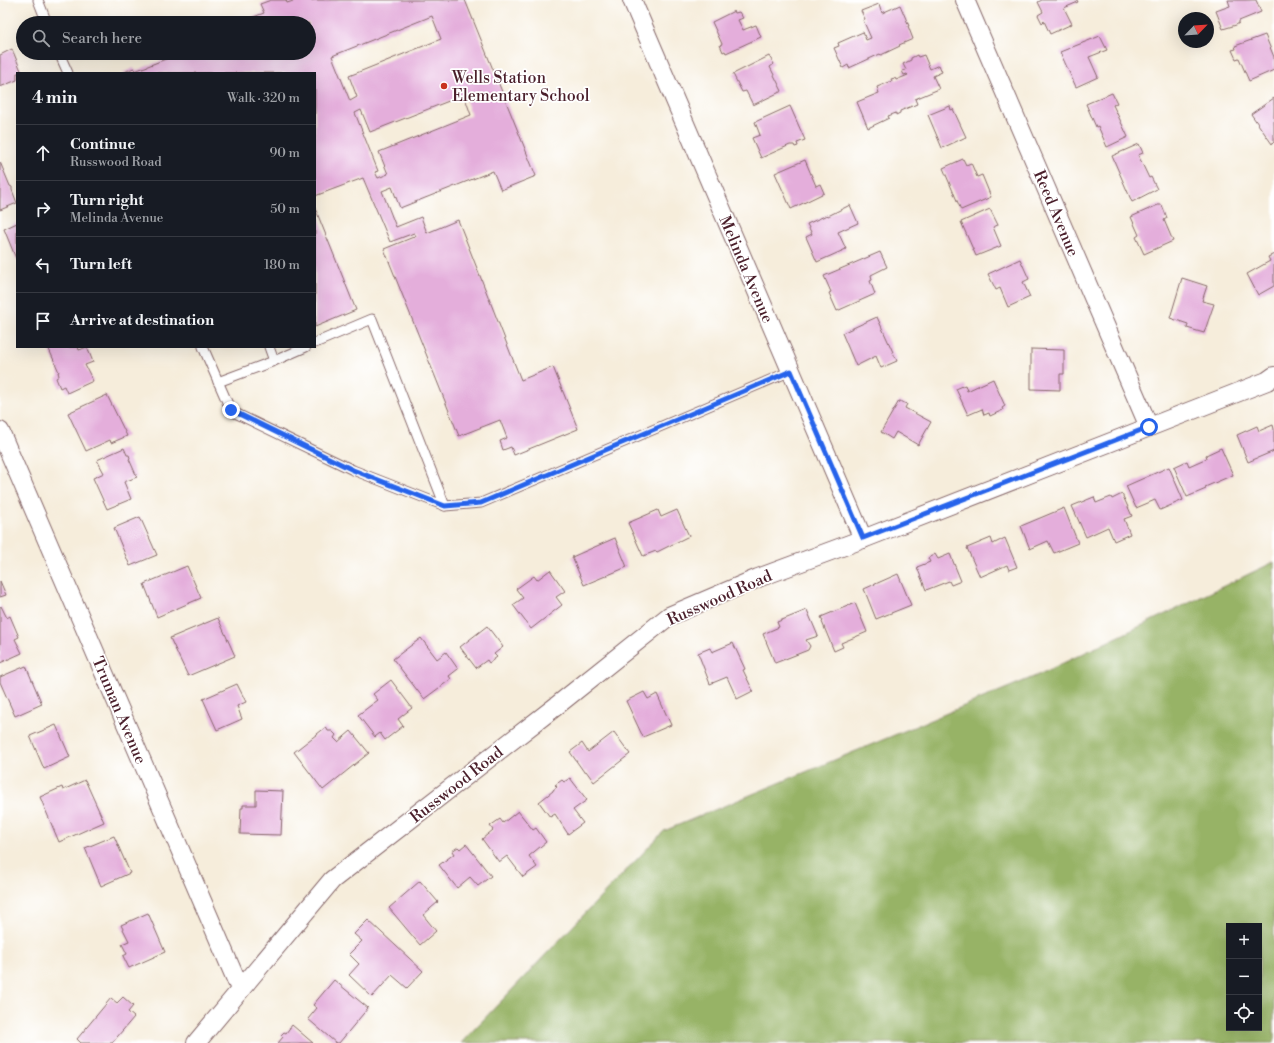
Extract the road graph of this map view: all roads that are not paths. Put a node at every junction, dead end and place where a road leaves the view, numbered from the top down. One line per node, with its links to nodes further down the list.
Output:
1 (38, 0): 4 (lane)
2 (632, 0): 12 (street, Melinda Avenue)
3 (965, 0): 15 (street, Reed Avenue)
4 (44, 16)
5 (63, 60): 6 (lane)
6 (68, 72)
7 (316, 343): 17 (lane)
8 (203, 348): 14 (lane)
9 (269, 348): 11 (lane)
10 (304, 348): 11 (lane)
11 (274, 361): 14 (lane)
12 (791, 371): 17 (lane); 18 (street, Melinda Avenue)
13 (1274, 376): 15 (street, Russwood Road)
14 (218, 382): 17 (lane)
15 (1149, 427): 18 (street, Russwood Road)
16 (0, 431): 19 (street, Truman Avenue)
17 (445, 506)
18 (863, 538): 19 (street, Russwood Road)
19 (240, 989): 20 (street, Russwood Road)
20 (196, 1043)

